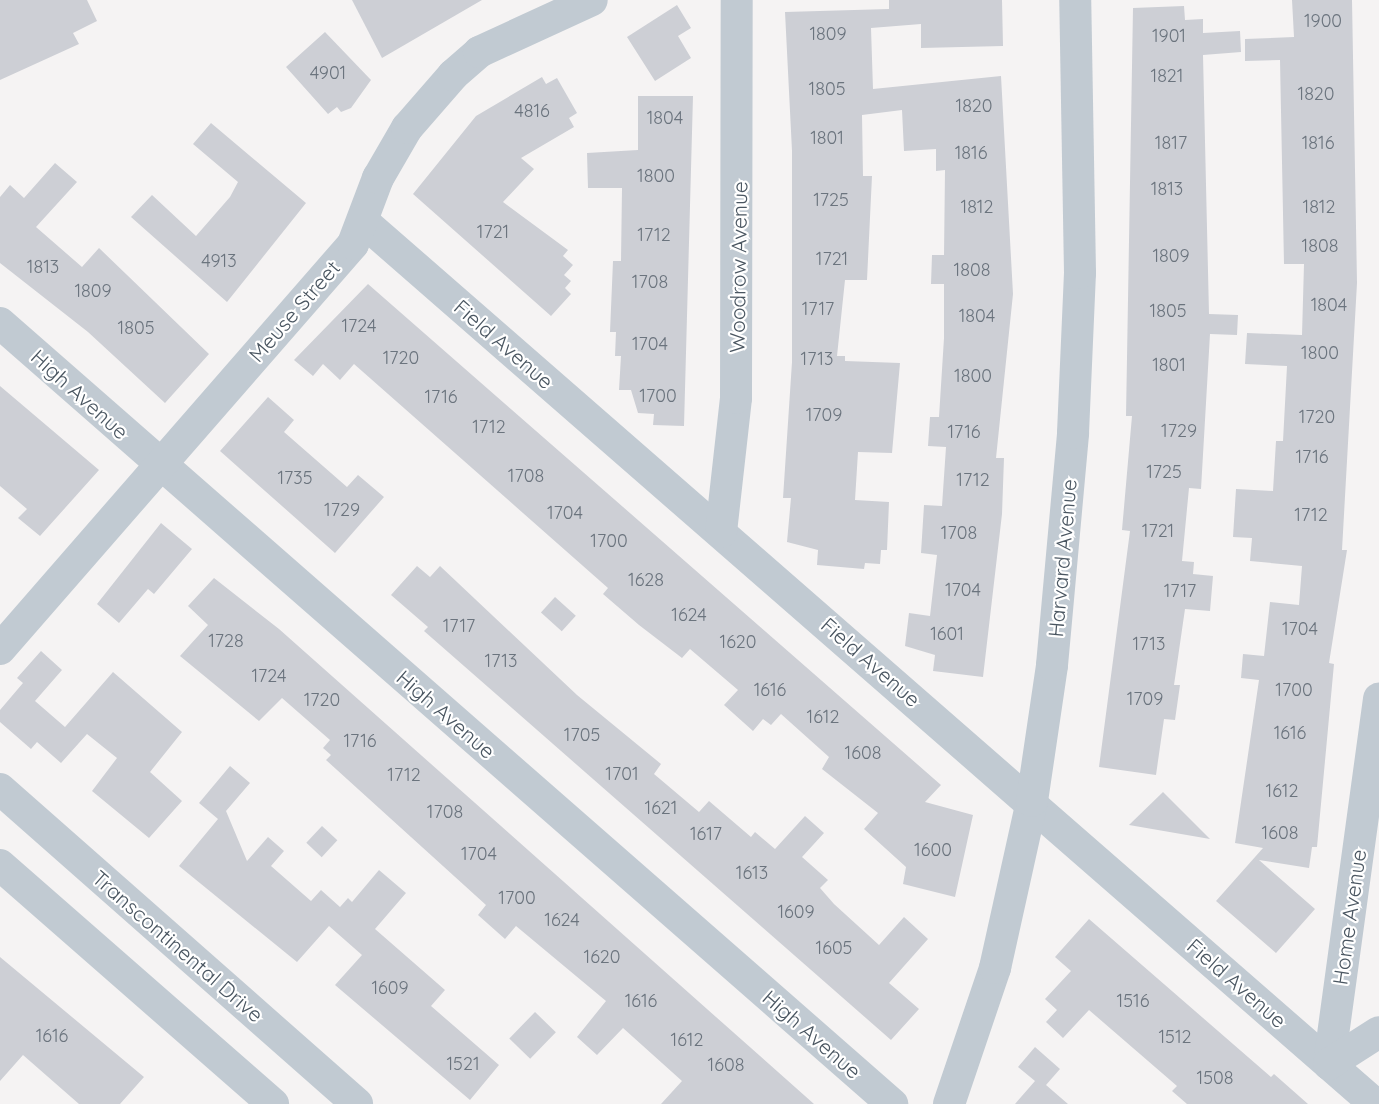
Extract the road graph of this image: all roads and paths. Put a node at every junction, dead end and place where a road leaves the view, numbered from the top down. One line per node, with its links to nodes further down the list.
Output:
1 (592, 0): 4 (street, Meuse Street)
2 (737, 0): 7 (street, Woodrow Avenue)
3 (1075, 0): 11 (street, Harvard Avenue)
4 (365, 223): 6 (street, Meuse Street); 7 (street, Field Avenue)
5 (0, 323): 6 (street, High Avenue)
6 (160, 465): 8 (street, Meuse Street); 17 (street, High Avenue)
7 (721, 532): 11 (street, Field Avenue)
8 (0, 649)
9 (1379, 698): 14 (street, Home Avenue)
10 (0, 789): 16 (street, Transcontinental Drive)
11 (1032, 801): 14 (street, Field Avenue); 18 (street, Harvard Avenue)
12 (0, 865): 15 (street)
13 (1379, 1032): 14 (street)
14 (1329, 1064): 19 (street, Field Avenue)
15 (273, 1104)
16 (357, 1104)
17 (892, 1104)
18 (949, 1104)
19 (1375, 1104)

